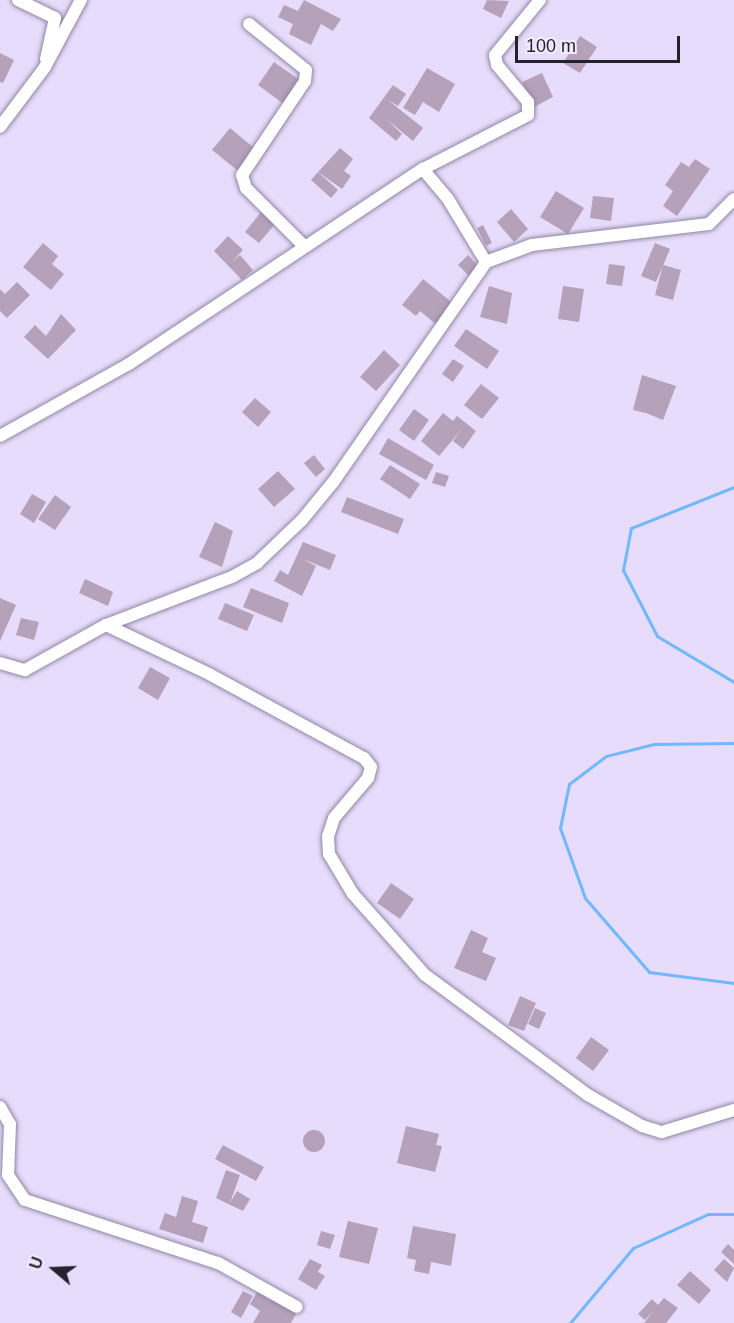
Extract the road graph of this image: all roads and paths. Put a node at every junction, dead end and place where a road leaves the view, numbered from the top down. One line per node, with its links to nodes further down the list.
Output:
1 (18, 0): 5 (street)
2 (81, 0): 5 (street)
3 (540, 0): 7 (street)
4 (249, 24): 9 (street)
5 (45, 67): 6 (street)
6 (0, 127)
7 (423, 169): 9 (street); 10 (street)
8 (734, 199): 10 (street)
9 (303, 245): 11 (street)
10 (486, 262): 12 (street)
11 (0, 436)
12 (106, 625): 13 (street); 15 (street)
13 (0, 663)
14 (0, 1107): 16 (street)
15 (734, 1110)
16 (297, 1307)

